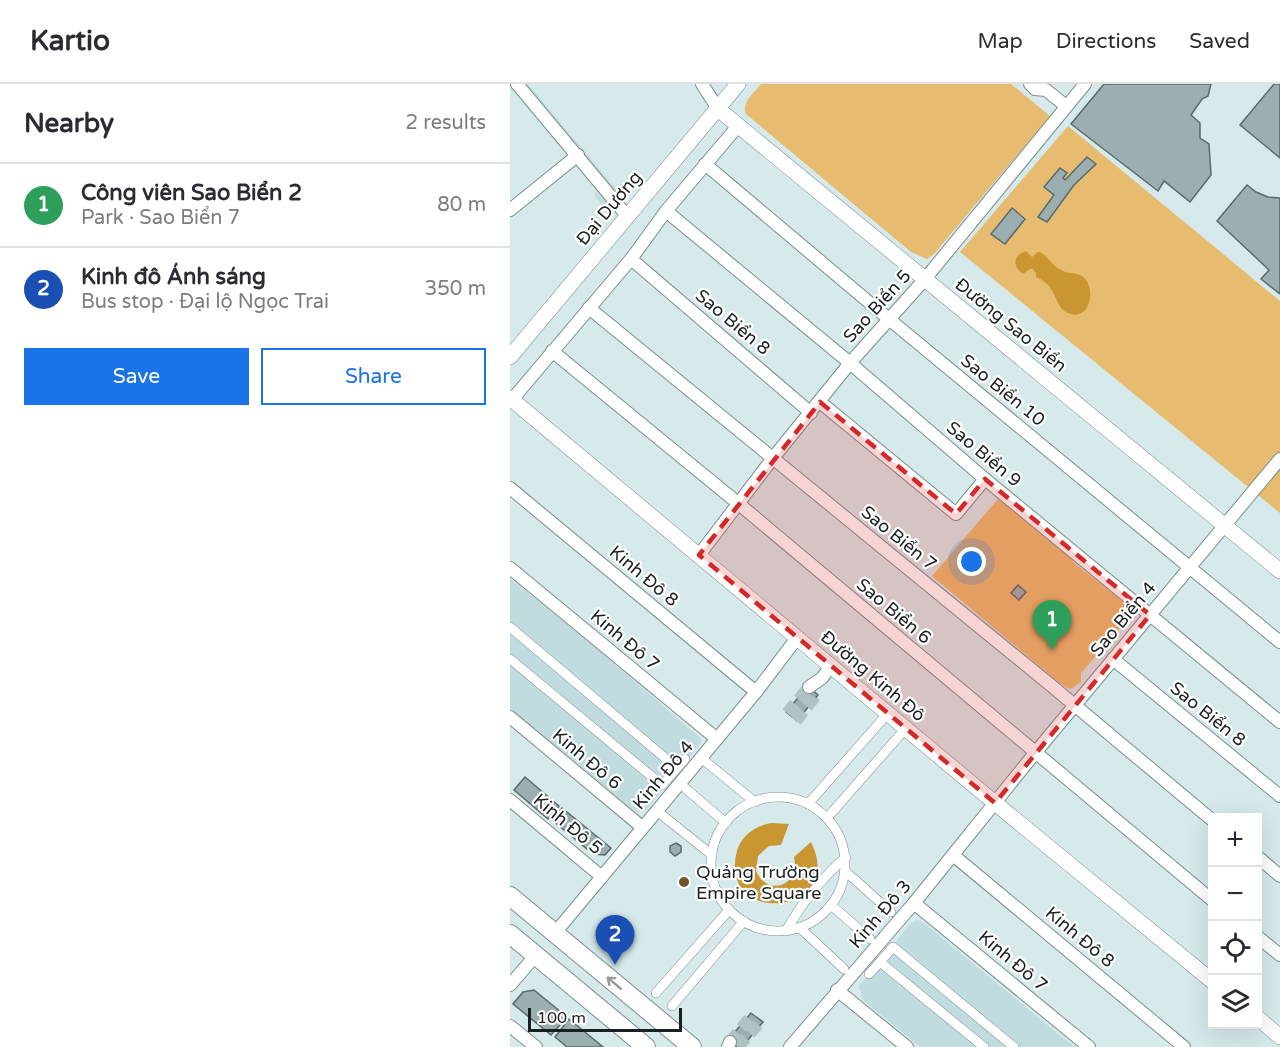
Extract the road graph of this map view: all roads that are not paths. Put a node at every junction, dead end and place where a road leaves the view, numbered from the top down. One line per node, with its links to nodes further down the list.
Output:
1 (517, 84): 9 (street)
2 (702, 84): 7 (street)
3 (738, 84): 7 (street, Đại Dương)
4 (1030, 84): 6 (street)
5 (1085, 84): 6 (street, Sao Biển 5)
6 (1066, 106): 15 (street, Sao Biển 5)
7 (718, 109): 8 (street, Đường Sao Biển); 13 (street, Đại Dương)
8 (738, 126): 10 (street); 15 (street, Đường Sao Biển)
9 (578, 155): 11 (street); 13 (street)
10 (705, 164): 12 (street); 17 (street, Sao Biển 10)
11 (510, 210)
12 (666, 211): 14 (street); 20 (street, Sao Biển 9)
13 (628, 217): 19 (street, Đại Dương)
14 (631, 259): 16 (street); 23 (street, Sao Biển 8)
15 (925, 279): 17 (street, Sao Biển 5); 29 (street, Đường Sao Biển)
16 (589, 308): 18 (street); 24 (street, Sao Biển 7)
17 (890, 320): 20 (street, Sao Biển 5); 31 (street, Sao Biển 10)
18 (552, 351): 21 (street); 28 (street, Sao Biển 6)
19 (510, 357)
20 (850, 363): 22 (street, Sao Biển 5); 26 (street, Sao Biển 9)
21 (511, 400): 30 (street, Đường Kinh Đô)
22 (820, 402): 23 (street, Sao Biển 5); 26 (street)
23 (811, 413): 24 (street, Sao Biển 5)
24 (773, 458): 28 (street, Sao Biển 5); 43 (street, Sao Biển 7)
25 (1280, 459): 29 (street, Sao Biển 4)
26 (985, 479): 34 (street, Sao Biển 9)
27 (510, 488): 42 (street, Kinh Đô 8)
28 (739, 504): 30 (street, Sao Biển 5); 49 (street, Sao Biển 6)
29 (1225, 525): 31 (street, Sao Biển 4); 33 (street, Đường Sao Biển)
30 (699, 555): 36 (street, Đường Kinh Đô)
31 (1190, 567): 34 (street, Sao Biển 4); 37 (street, Sao Biển 10)
32 (510, 568): 48 (street, Kinh Đô 7)
33 (1280, 571)
34 (1150, 615): 39 (street, Sao Biển 4); 46 (street, Sao Biển 9)
35 (510, 627): 52 (street)
36 (797, 638): 40 (street, Đường Kinh Đô); 42 (street, Kinh Đô 4)
37 (1280, 642)
38 (510, 659): 52 (street)
39 (1113, 659): 43 (street, Sao Biển 4); 54 (street, Sao Biển 8)
40 (826, 672): 41 (street); 57 (street, Đường Kinh Đô)
41 (813, 690)
42 (756, 692): 48 (street, Kinh Đô 4)
43 (1075, 705): 49 (street, Sao Biển 4); 60 (street, Sao Biển 7)
44 (510, 717): 63 (street, Kinh Đô 6)
45 (882, 720): 58 (street)
46 (1280, 722)
47 (900, 735): 61 (street)
48 (717, 739): 63 (street, Kinh Đô 4)
49 (1035, 753): 57 (street, Sao Biển 4); 72 (street, Sao Biển 6)
50 (686, 759): 52 (street)
51 (706, 762): 56 (street)
52 (676, 768)
53 (685, 788): 62 (street)
54 (1280, 796)
55 (510, 800): 70 (street, Kinh Đô 5)
56 (755, 802): 58 (street); 62 (street)
57 (995, 803): 65 (street, Kinh Đô 3); 96 (street, Đường Kinh Đô)
58 (808, 804): 61 (street)
59 (662, 815): 64 (street)
60 (1208, 817)
61 (827, 818): 66 (street)
62 (726, 823): 64 (street)
63 (642, 827): 70 (street, Kinh Đô 4)
64 (712, 855): 75 (street)
65 (953, 855): 73 (street, Kinh Đô 3); 121 (street, Kinh Đô 8)
66 (846, 857): 68 (street); 79 (street)
67 (1262, 861): 69 (street)
68 (845, 871): 74 (street); 76 (street)
69 (1280, 876)
70 (602, 877): 80 (street, Kinh Đô 4)
71 (510, 896): 80 (main road)
72 (1208, 897)
73 (914, 903): 99 (street, Kinh Đô 3); 120 (street, Kinh Đô 7)
74 (831, 905): 78 (street); 83 (street)
75 (729, 910): 77 (street); 86 (street)
76 (891, 912)
77 (744, 921): 79 (street); 91 (street)
78 (799, 927): 79 (street); 92 (street)
79 (786, 931)
80 (555, 933): 87 (main road); 117 (main road, one-way to 80)
81 (510, 934): 87 (main road)
82 (900, 937): 85 (street)
83 (870, 939)
84 (1262, 941): 88 (street)
85 (893, 947): 89 (street); 90 (street)
86 (690, 954): 91 (street); 101 (street)
87 (536, 955): 97 (street); 116 (main road)
88 (1280, 955)
89 (910, 961): 94 (street); 95 (street)
90 (880, 962): 93 (street); 94 (street)
91 (705, 967): 104 (street)
92 (844, 969)
93 (869, 974)
94 (897, 975): 100 (street)
95 (930, 977): 98 (street); 100 (street)
96 (1208, 978)
97 (510, 985)
98 (941, 986): 102 (street); 103 (street)
99 (837, 990): 112 (street, Kinh Đô 3); 119 (street)
100 (917, 992): 103 (street)
101 (656, 993)
102 (952, 996): 105 (street); 106 (street)
103 (929, 1002): 105 (street)
104 (672, 1006)
105 (940, 1011): 110 (street)
106 (977, 1016): 109 (street); 110 (street)
107 (1262, 1022): 111 (street)
108 (510, 1026): 115 (street)
109 (988, 1026): 113 (street); 114 (street)
110 (965, 1031): 113 (street)
111 (1280, 1037)
112 (794, 1042): 118 (street)
113 (980, 1044)
114 (1008, 1045)
115 (536, 1047)
116 (645, 1047)
117 (692, 1047)
118 (809, 1047)
119 (907, 1047)
120 (1089, 1047)
121 (1184, 1047)

